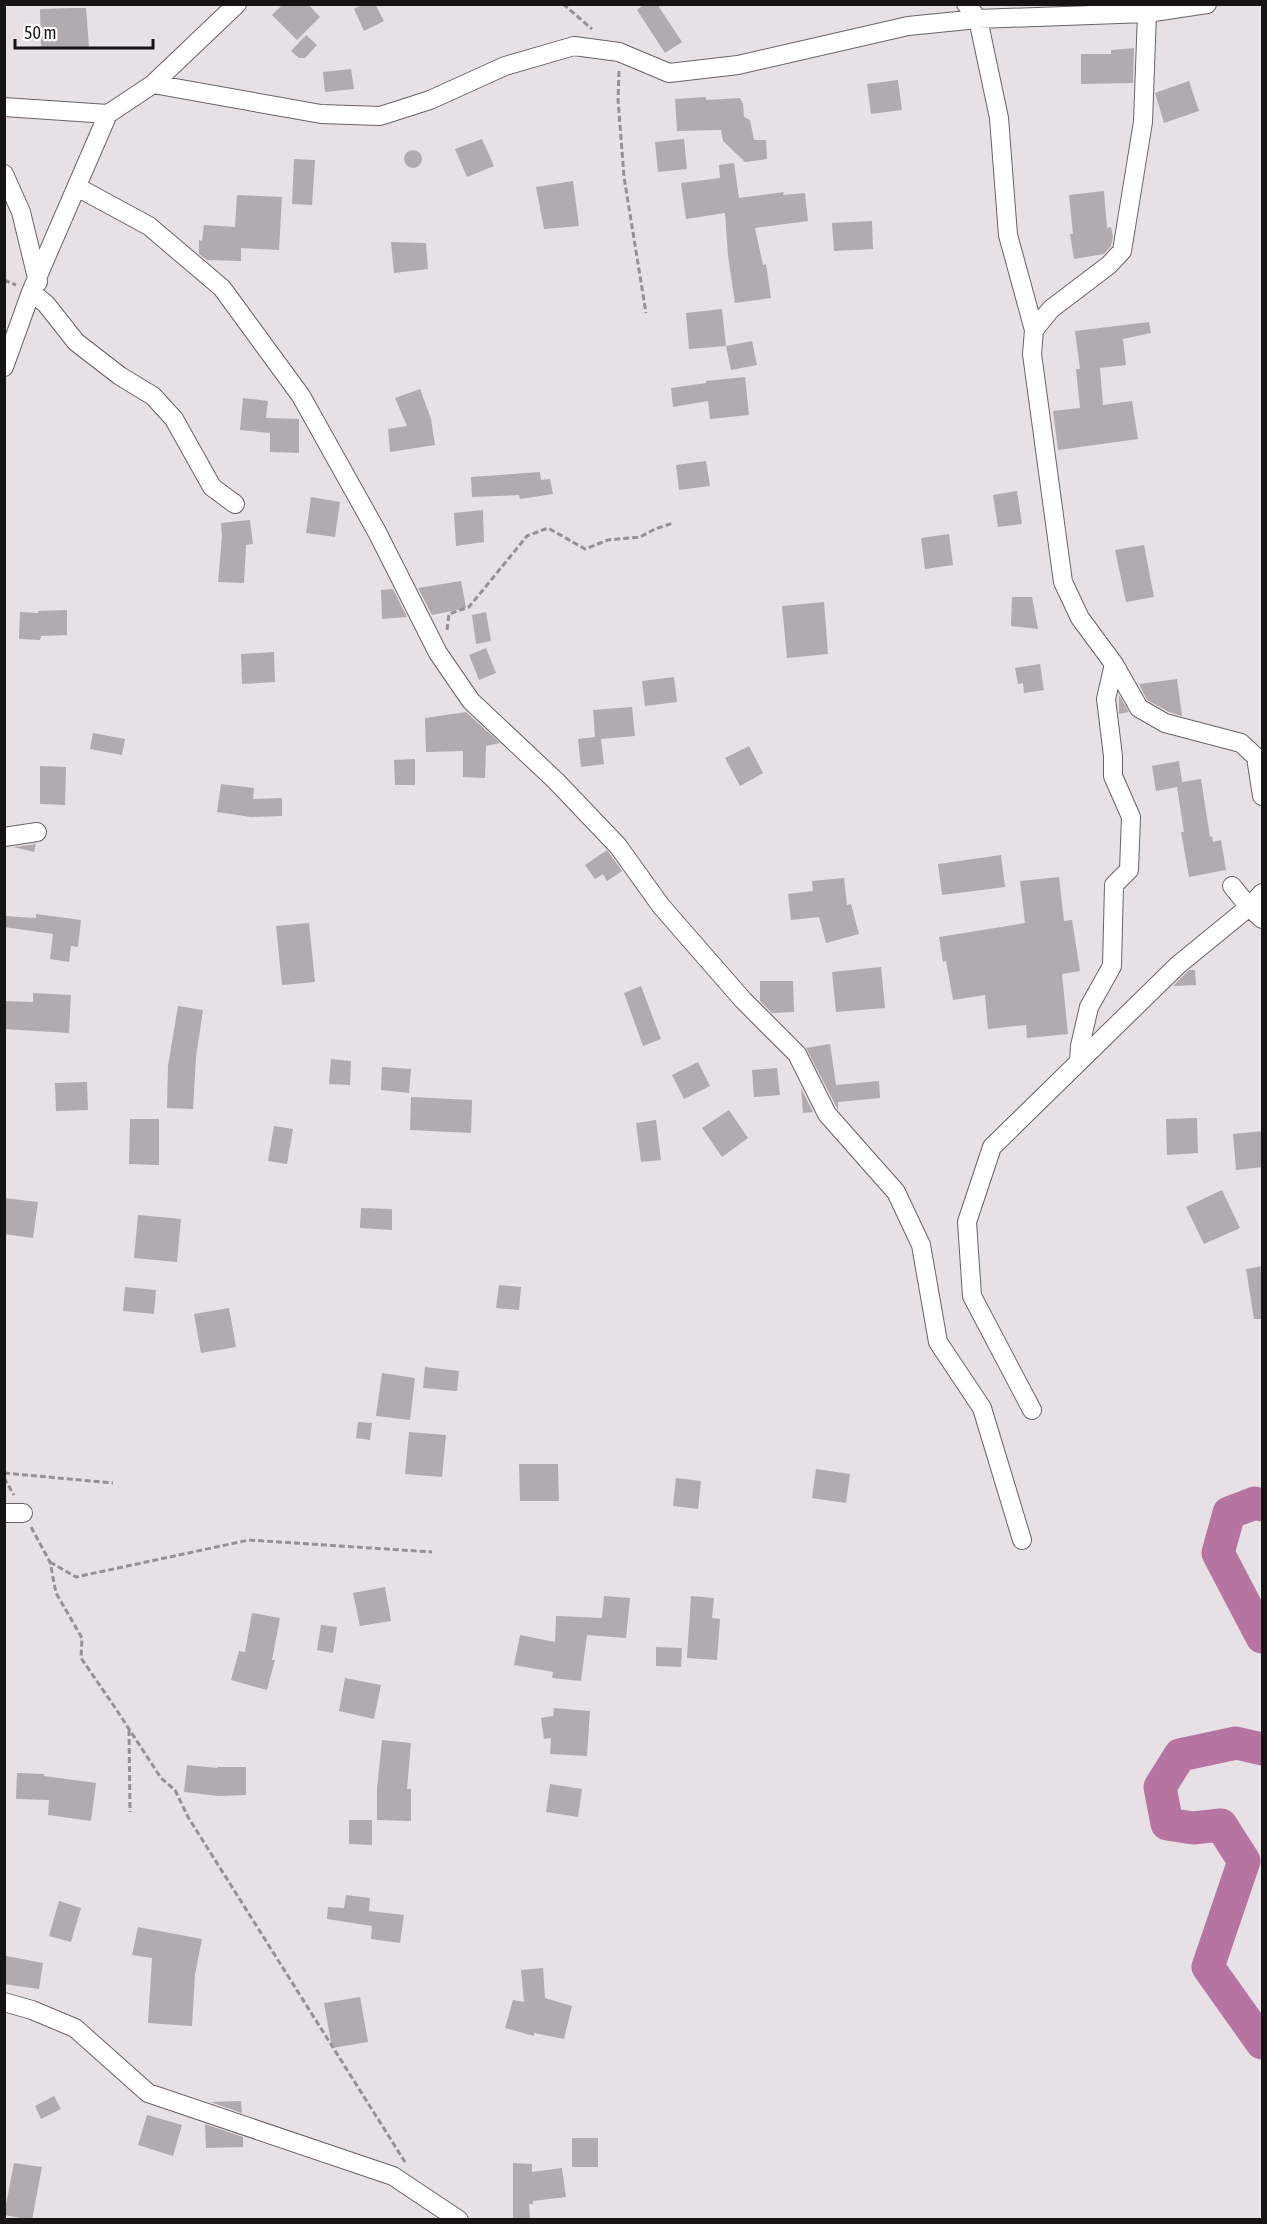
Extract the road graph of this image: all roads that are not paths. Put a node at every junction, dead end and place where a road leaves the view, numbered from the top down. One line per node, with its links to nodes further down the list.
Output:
1 (237, 4): 6 (street)
2 (966, 4): 5 (street)
3 (1205, 5): 4 (street)
4 (1147, 13): 5 (street); 12 (street)
5 (978, 19): 6 (street); 12 (street)
6 (153, 84): 8 (street)
7 (4, 107): 8 (street)
8 (108, 114): 10 (street)
9 (4, 174): 11 (street)
10 (77, 187): 11 (street); 26 (street)
11 (38, 292): 13 (street); 14 (street)
12 (1034, 330): 15 (street)
13 (4, 367)
14 (235, 504)
15 (1114, 664): 16 (street); 22 (street)
16 (1263, 796)
17 (37, 832): 18 (street)
18 (4, 837)
19 (1232, 886): 21 (street)
20 (1263, 893): 21 (street)
21 (1256, 913): 22 (street)
22 (1079, 1062): 23 (street)
23 (1032, 1410)
24 (4, 1513): 25 (street)
25 (23, 1513)
26 (1022, 1540)
27 (4, 2002): 28 (street)
28 (459, 2220)

